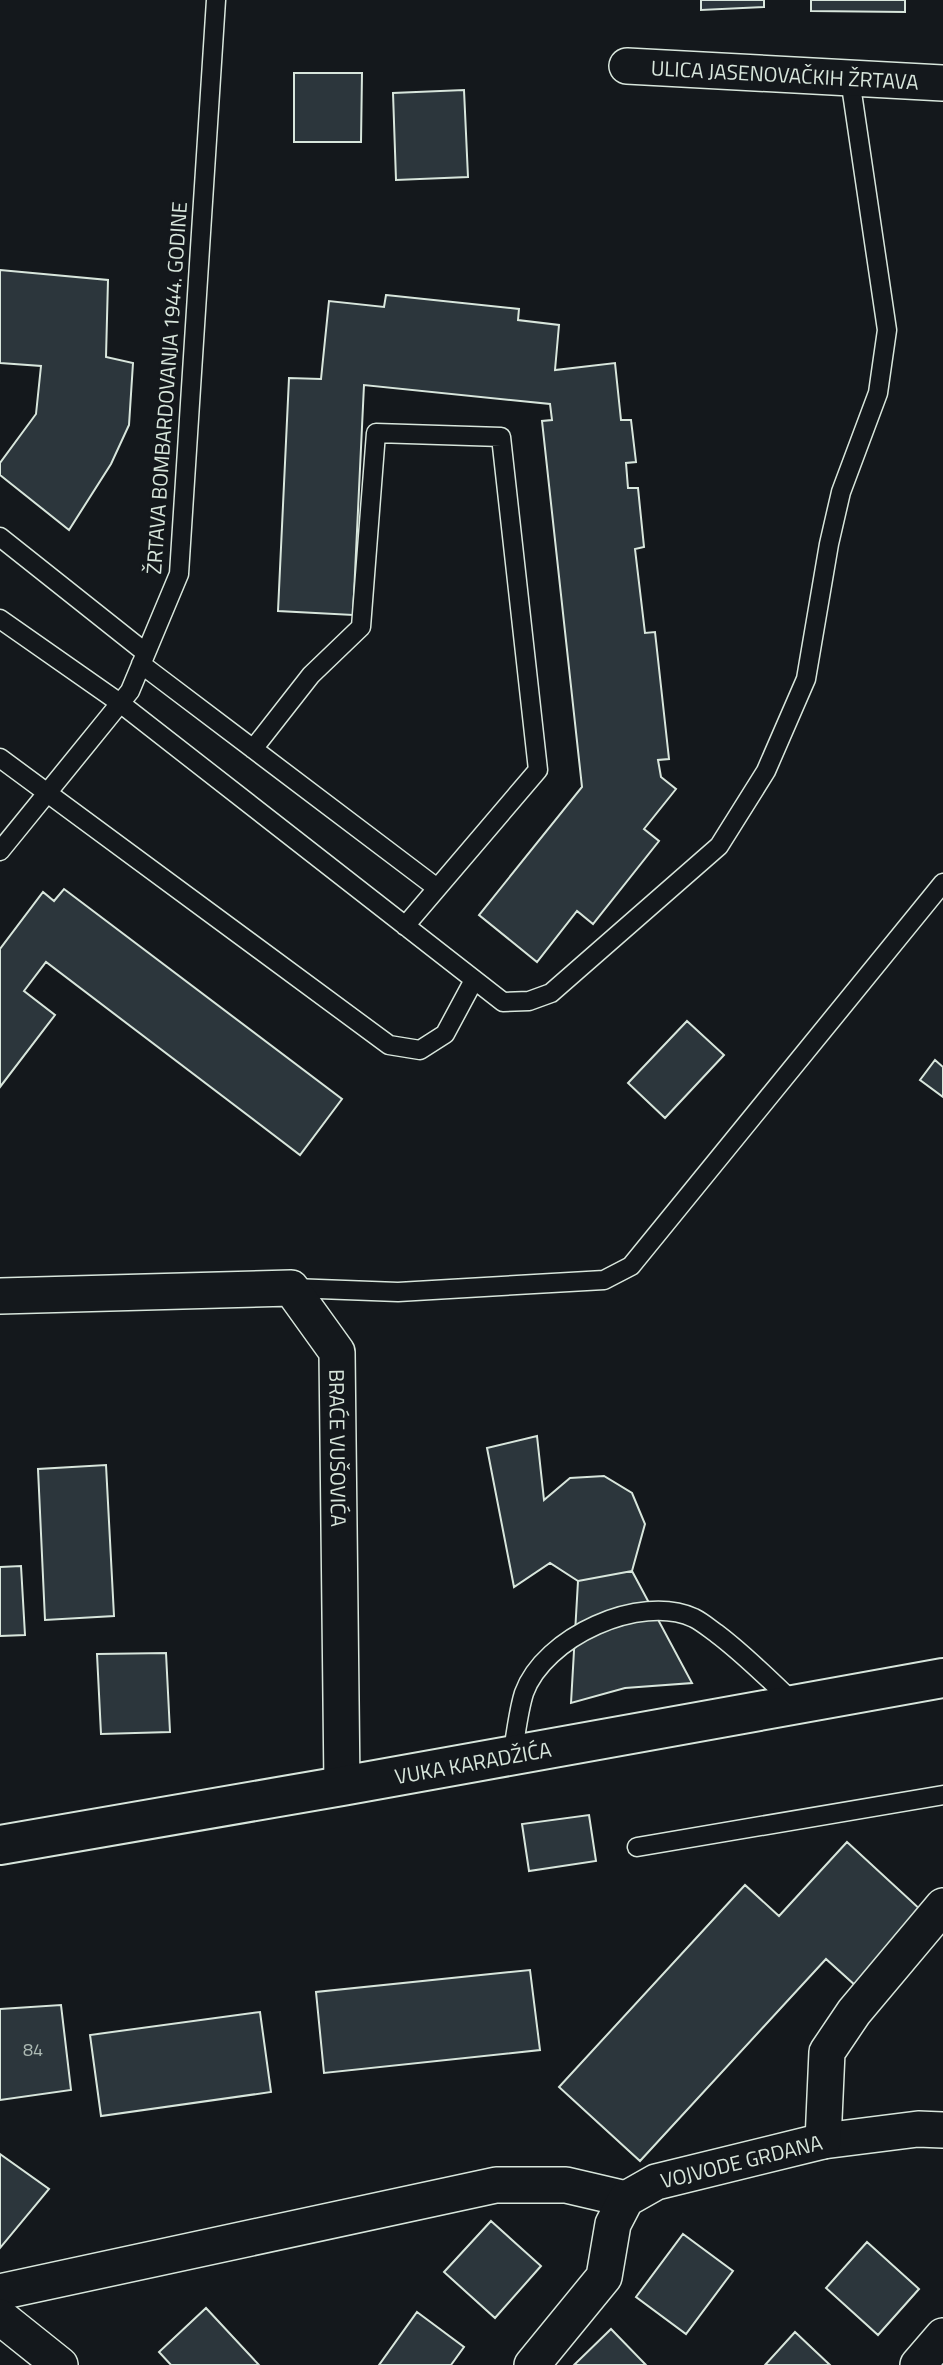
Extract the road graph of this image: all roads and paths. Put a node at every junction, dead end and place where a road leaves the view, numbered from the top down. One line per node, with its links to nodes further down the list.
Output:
1 (216, 0): 7 (lane, ŽRTAVA BOMBARDOVANJA 1944. GODINE)
2 (627, 65): 3 (street, ULICA JASENOVAČKIH ŽRTAVA)
3 (850, 79): 4 (street, ULICA JASENOVAČKIH ŽRTAVA); 16 (lane)
4 (943, 83)
5 (0, 537): 7 (lane)
6 (0, 619): 8 (lane)
7 (143, 658): 8 (lane, ŽRTAVA BOMBARDOVANJA 1944. GODINE); 9 (lane)
8 (120, 703): 11 (lane, ŽRTAVA BOMBARDOVANJA 1944. GODINE); 15 (lane)
9 (254, 749): 14 (lane); 14 (lane)
10 (0, 758): 11 (lane)
11 (46, 794): 12 (lane, ŽRTAVA BOMBARDOVANJA 1944. GODINE); 16 (lane)
12 (0, 851)
13 (943, 883): 17 (lane)
14 (437, 888): 15 (lane)
15 (405, 926): 16 (lane)
16 (474, 980)
17 (291, 1288): 18 (street); 22 (street, BRAĆE VUŠOVIĆA)
18 (0, 1296)
19 (943, 1678): 20 (street, VUKA KARADŽIĆA)
20 (796, 1704): 21 (street, VUKA KARADŽIĆA); 21 (lane)
21 (512, 1756): 22 (street, VUKA KARADŽIĆA)
22 (342, 1786): 24 (street, VUKA KARADŽIĆA)
23 (943, 1796): 25 (lane)
24 (0, 1845)
25 (637, 1847)
26 (943, 1906): 28 (street, VOJVODE GRDANA)
27 (943, 2130): 28 (street)
28 (823, 2141): 29 (street, VOJVODE GRDANA)
29 (626, 2199): 30 (street); 34 (street)
30 (0, 2292)
31 (0, 2317): 33 (street)
32 (943, 2336): 35 (street)
33 (61, 2365)
34 (532, 2365)
35 (918, 2365)

